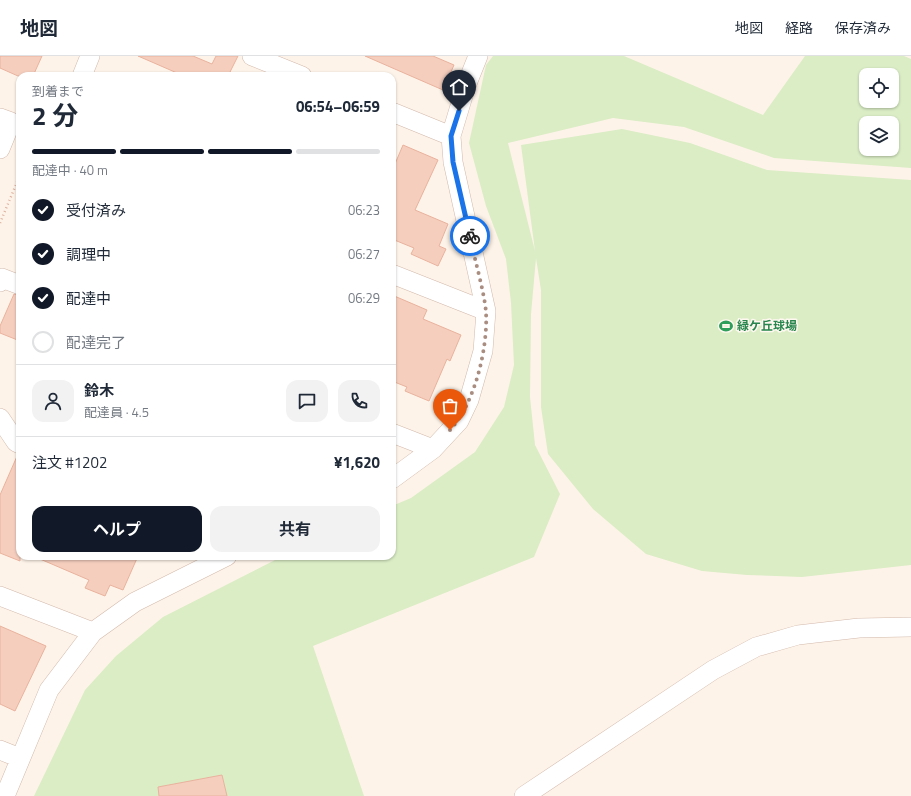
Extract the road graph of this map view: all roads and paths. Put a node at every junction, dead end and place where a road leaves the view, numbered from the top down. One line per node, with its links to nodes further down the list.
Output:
1 (90, 56): 4 (street)
2 (252, 56): 5 (street)
3 (478, 56): 8 (street)
4 (84, 72)
5 (292, 72)
6 (396, 114): 8 (street)
7 (0, 118): 9 (street)
8 (451, 136): 15 (street)
9 (0, 149)
10 (16, 185): 11 (path)
11 (0, 223)
12 (396, 276): 15 (street)
13 (0, 282): 14 (street)
14 (16, 283)
15 (486, 311): 19 (street)
16 (0, 418): 18 (street)
17 (396, 435): 19 (street)
18 (16, 442)
19 (433, 449): 20 (street)
20 (396, 476)
21 (215, 560): 24 (street)
22 (0, 596): 24 (street)
23 (911, 627): 28 (street)
24 (93, 632): 26 (street)
25 (0, 750): 26 (street)
26 (20, 758): 27 (street)
27 (5, 796)
28 (524, 796)

